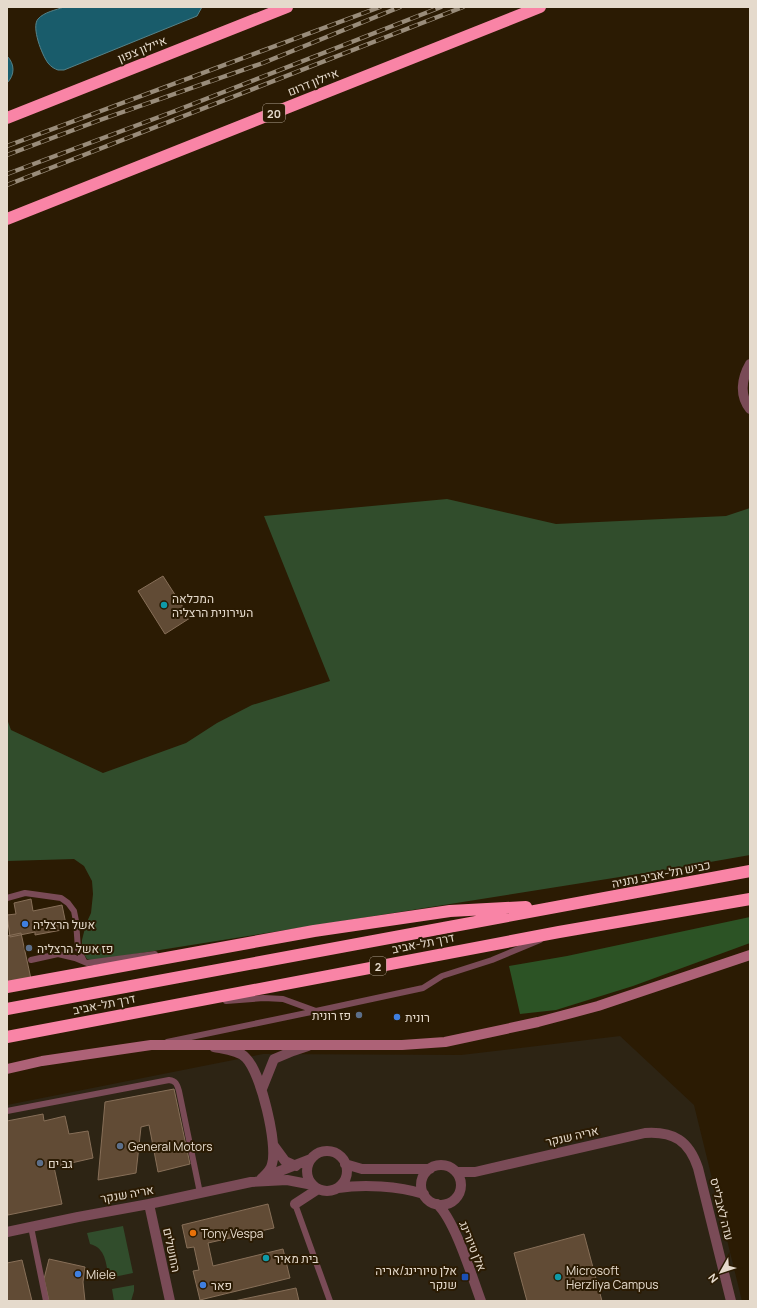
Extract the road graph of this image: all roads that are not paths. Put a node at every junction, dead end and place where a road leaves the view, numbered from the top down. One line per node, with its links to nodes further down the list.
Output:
1 (287, 7): 3 (highway, איילון צפון)
2 (540, 7): 4 (highway, איילון דרום / 20)
3 (7, 118)
4 (7, 219)
5 (750, 364): 6 (street)
6 (750, 409)
7 (750, 871): 10 (highway, כביש תל-אביב נתניה / 2)
8 (7, 898): 15 (lane)
9 (750, 899): 11 (highway, דרך תל-אביב / 2)
10 (577, 904): 12 (highway); 18 (highway, דרך תל-אביב / 2)
11 (559, 932): 17 (highway, דרך תל-אביב / 2); 19 (lane)
12 (230, 945): 15 (lane); 16 (highway)
13 (750, 954): 23 (main road)
14 (31, 960): 15 (lane)
15 (84, 961)
16 (7, 987)
17 (175, 1004): 19 (lane); 20 (highway, דרך תל-אביב / 2)
18 (7, 1009)
19 (316, 1011): 22 (lane)
20 (7, 1037)
21 (201, 1044): 22 (main road); 23 (main road); 25 (street)
22 (151, 1045): 24 (main road)
23 (312, 1045): 25 (street)
24 (7, 1069)
25 (262, 1089): 27 (street)
26 (7, 1111): 38 (lane)
27 (274, 1146): 31 (street); 34 (street)
28 (689, 1149): 33 (street, אריה שנקר); 49 (street, עדה לאבלייס)
29 (312, 1159): 30 (street); 31 (street, אריה שנקר); 36 (street)
30 (345, 1164): 32 (street); 37 (street)
31 (296, 1166): 34 (street, אריה שנקר)
32 (430, 1169): 33 (street); 39 (street)
33 (456, 1172): 42 (street)
34 (261, 1179): 35 (street, אריה שנקר)
35 (251, 1182): 36 (street, אריה שנקר); 38 (street, אריה שנקר)
36 (315, 1187): 37 (street); 41 (street)
37 (338, 1188): 39 (street)
38 (200, 1193): 40 (street, אריה שנקר)
39 (424, 1194): 42 (street)
40 (149, 1204): 43 (street, אריה שנקר); 46 (street, החושלים)
41 (295, 1204): 47 (lane)
42 (437, 1204): 48 (street, אלן טיורינג)
43 (31, 1227): 44 (street, אריה שנקר); 45 (lane)
44 (7, 1232)
45 (46, 1301)
46 (170, 1301)
47 (330, 1301)
48 (481, 1301)
49 (731, 1301)

